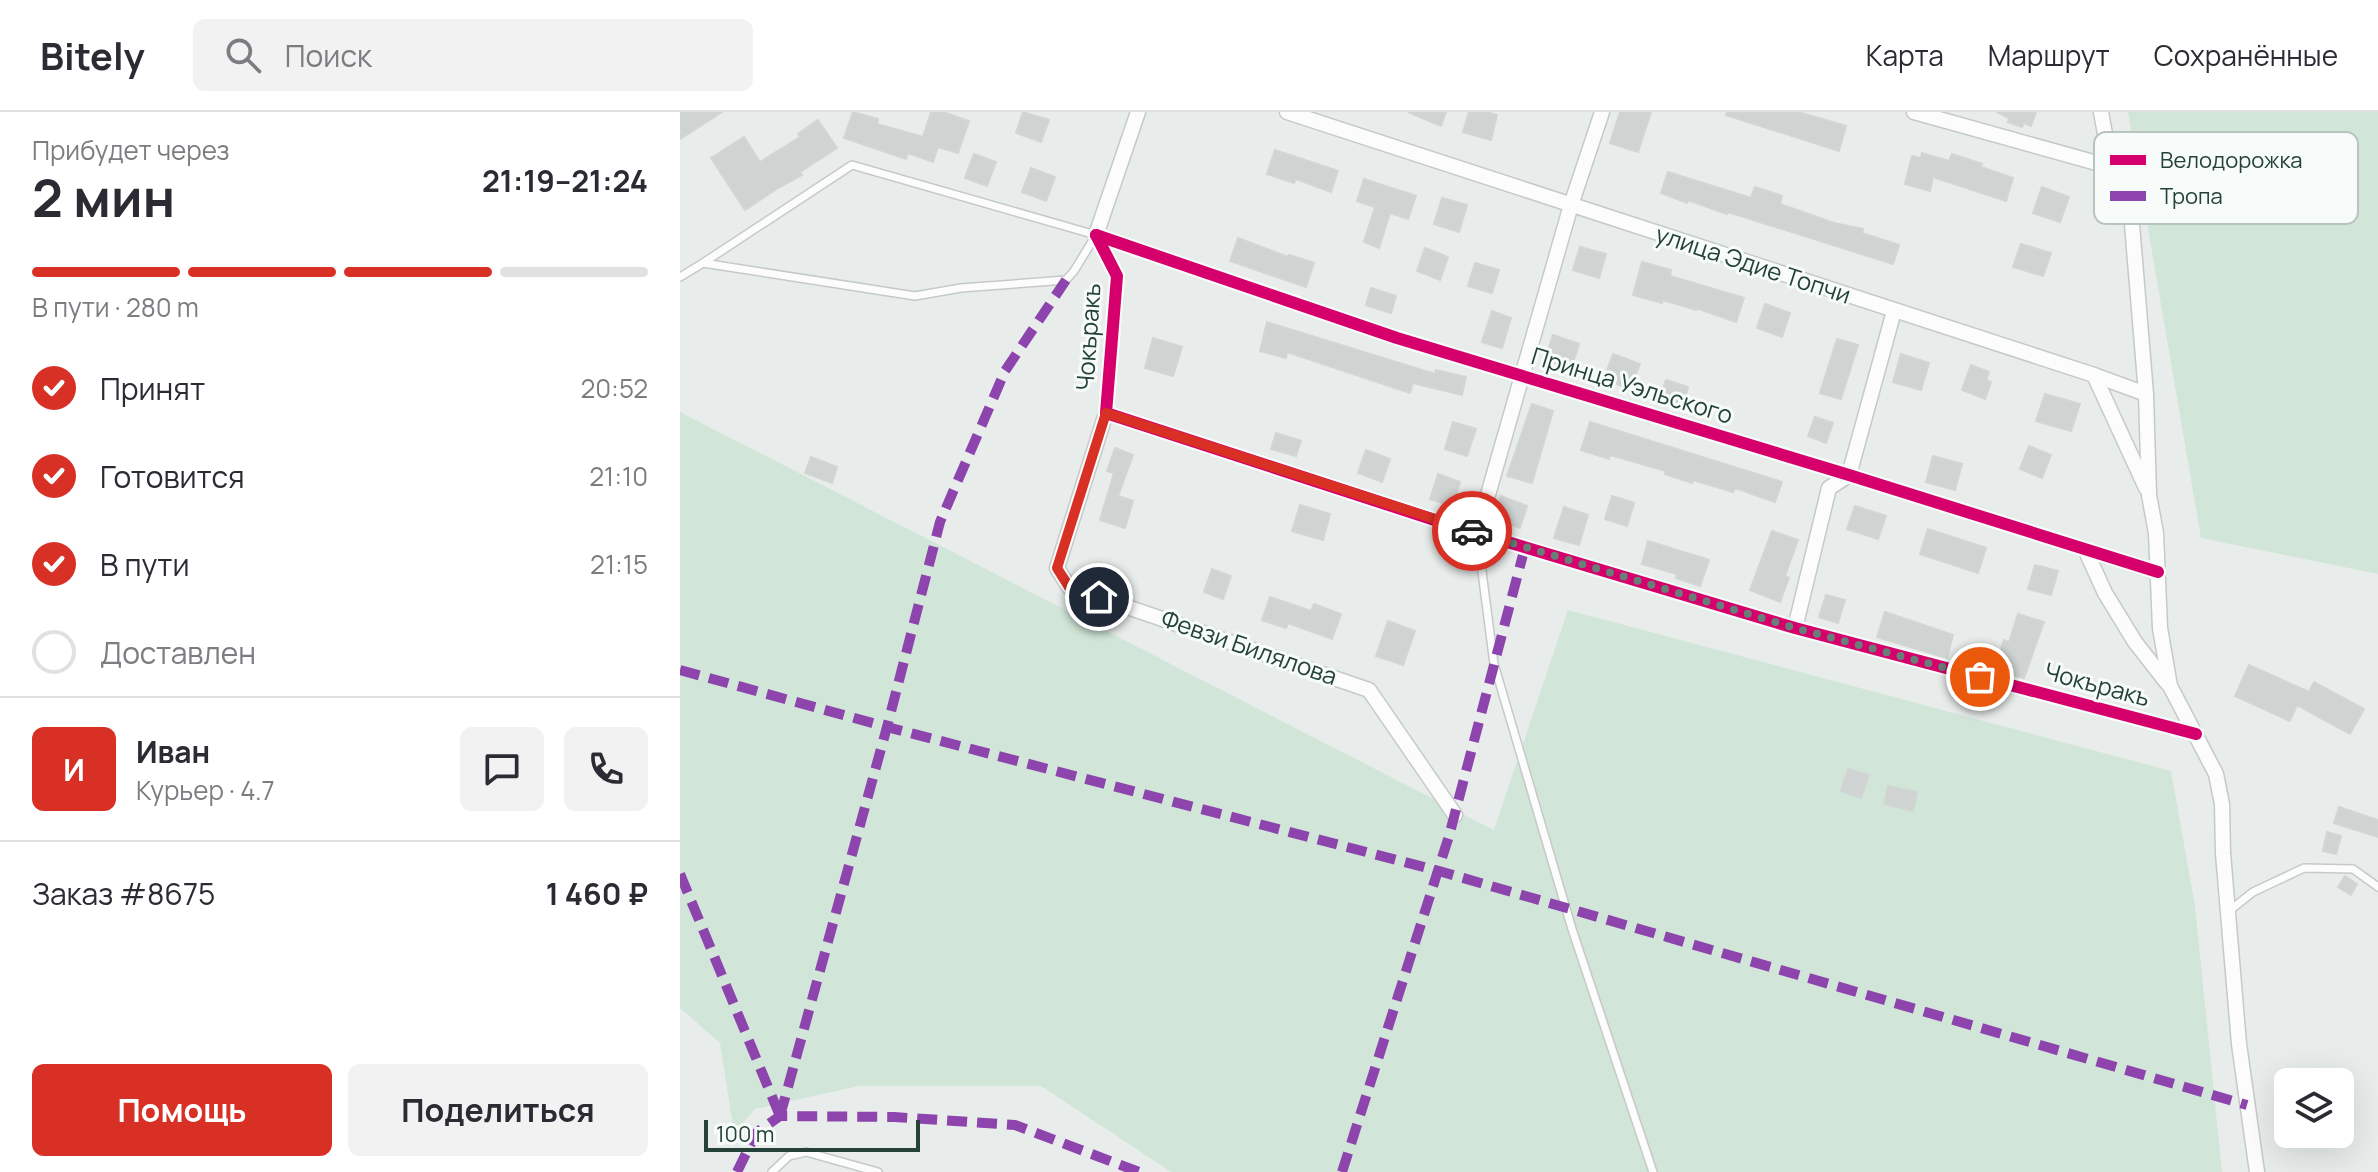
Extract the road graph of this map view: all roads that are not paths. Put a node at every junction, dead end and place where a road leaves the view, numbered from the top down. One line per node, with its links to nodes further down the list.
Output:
1 (1138, 112): 10 (street)
2 (1287, 112): 8 (street, улица Эдие Топчи)
3 (1602, 112): 8 (street)
4 (1914, 112): 7 (street)
5 (2101, 112): 6 (street)
6 (2105, 132)
7 (2094, 162)
8 (1571, 205): 13 (street, улица Эдие Топчи); 15 (street)
9 (2132, 224): 16 (street)
10 (1096, 235): 11 (lane); 11 (lane); 15 (street, Принца Уэльского); 17 (street, Чокъракъ)
11 (703, 263): 12 (lane)
12 (680, 277)
13 (1894, 311): 14 (street, улица Эдие Топчи); 18 (street)
14 (2094, 375): 16 (street, улица Эдие Топчи); 19 (street)
15 (1521, 376): 18 (street, Принца Уэльского); 20 (street)
16 (2146, 394): 19 (street)
17 (1106, 413): 20 (street, Чокъракъ); 26 (street, Февзи Билялова)
18 (1849, 475): 21 (street, Принца Уэльского); 23 (street)
19 (2149, 495): 22 (street)
20 (1477, 533): 23 (street, Чокъракъ); 31 (lane)
21 (2085, 549): 22 (street, Принца Уэльского); 24 (street)
22 (2158, 572): 24 (street)
23 (1795, 628): 25 (street, Чокъракъ)
24 (2170, 686): 25 (street)
25 (2196, 734): 28 (street)
26 (1455, 815)
27 (2378, 887): 28 (lane)
28 (2227, 912): 32 (street)
29 (772, 1172): 30 (lane)
30 (878, 1172)
31 (1653, 1172)
32 (2257, 1172)

